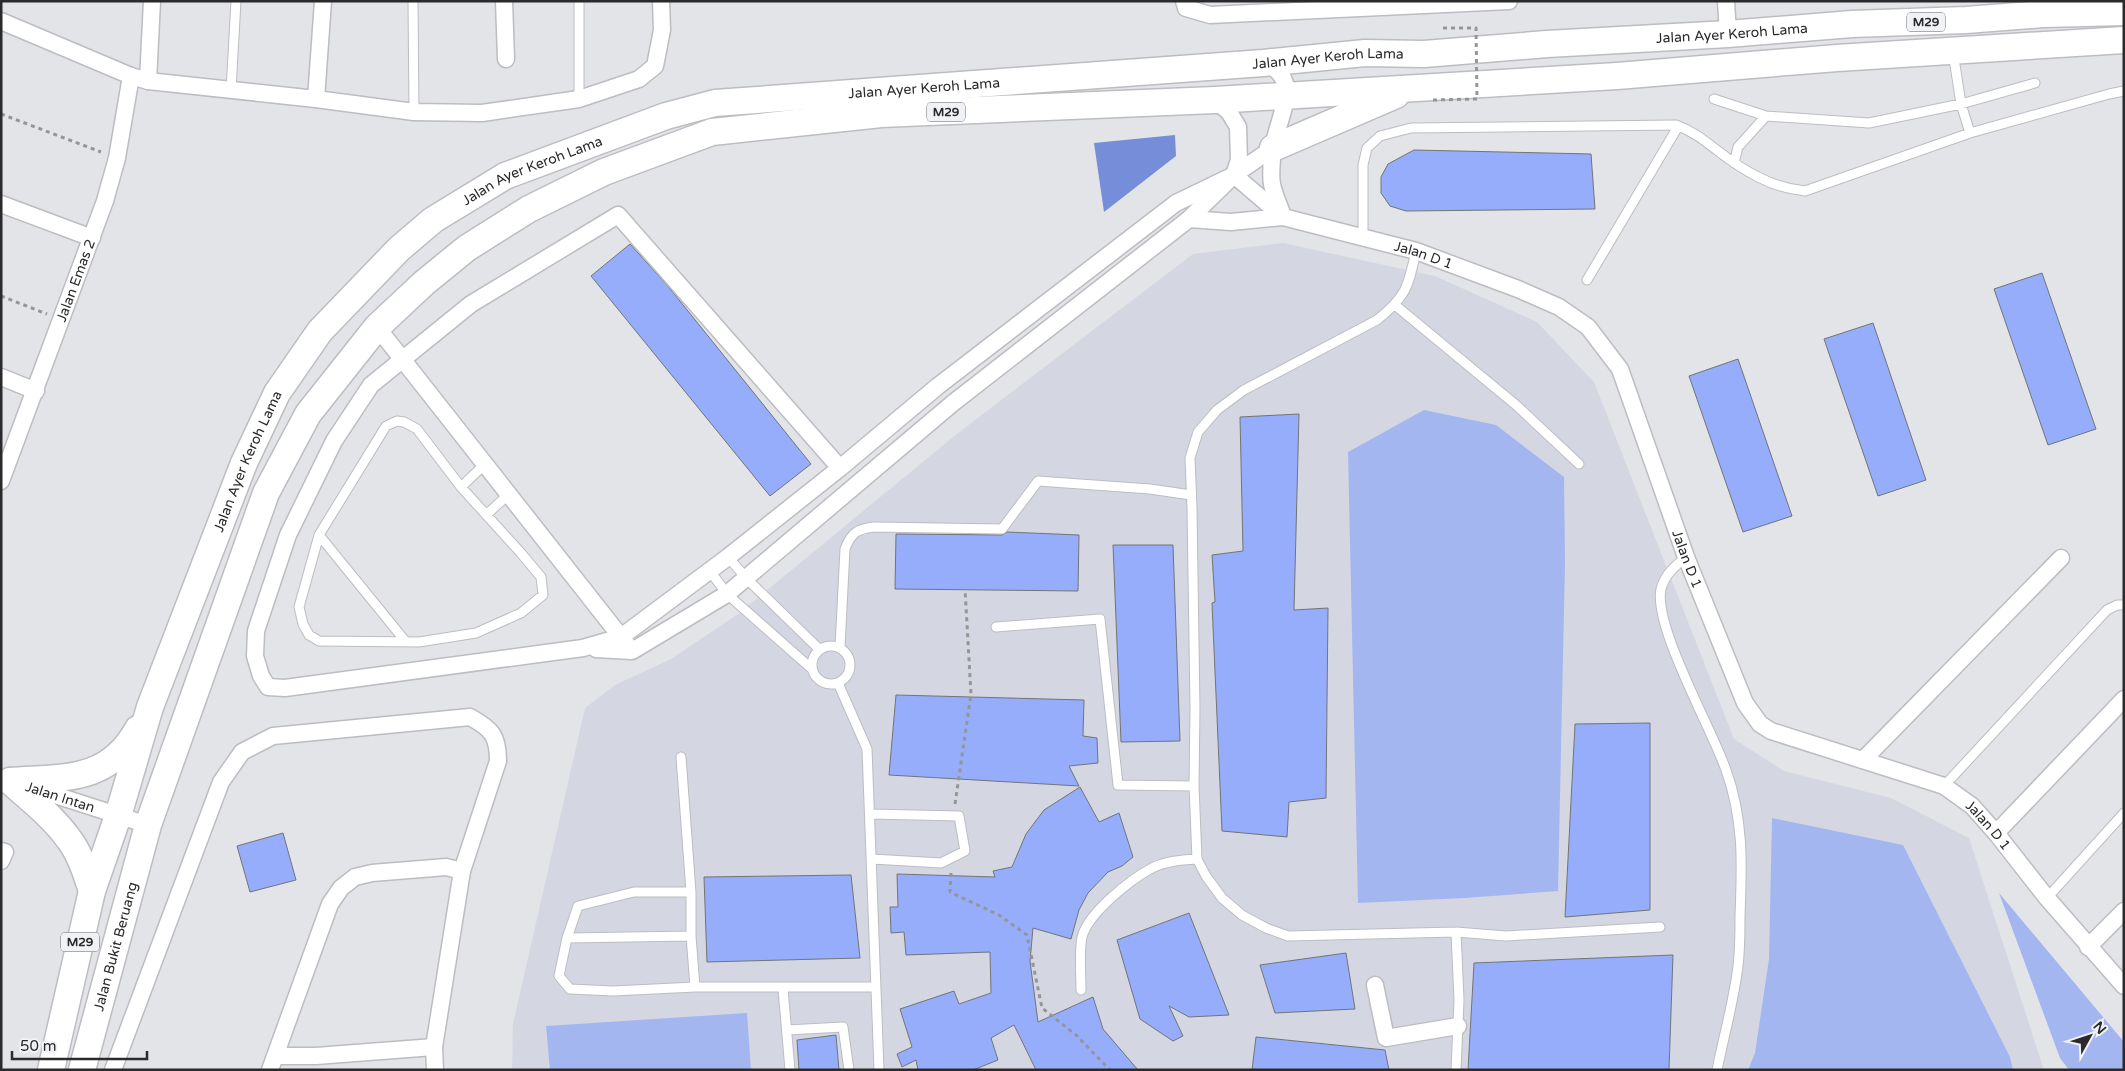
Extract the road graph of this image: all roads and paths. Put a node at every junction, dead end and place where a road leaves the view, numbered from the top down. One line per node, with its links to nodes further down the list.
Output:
1 (152, 1): 23 (street)
2 (236, 1): 25 (lane)
3 (323, 1): 29 (street)
4 (413, 1): 34 (lane)
5 (504, 1): 19 (street)
6 (578, 1): 30 (lane)
7 (661, 1): 30 (street)
8 (1184, 1): 11 (street)
9 (1509, 1): 11 (street)
10 (1726, 1): 15 (street)
11 (1413, 4)
12 (2124, 12): 15 (main road, Jalan Ayer Keroh Lama / M29)
13 (1, 21): 21 (street)
14 (1440, 28): 27 (path, bridge)
15 (1728, 34): 18 (main road); 20 (main road, Jalan Ayer Keroh Lama / M29); 22 (main road)
16 (2124, 40): 17 (main road, Jalan Ayer Keroh Lama / M29)
17 (1953, 51): 18 (main road, Jalan Ayer Keroh Lama / M29); 33 (lane)
18 (1836, 58): 22 (main road, Jalan Ayer Keroh Lama / M29)
19 (506, 59)
20 (1263, 63): 28 (street); 55 (main road, Jalan Ayer Keroh Lama / M29)
21 (131, 76): 23 (street); 41 (street, Jalan Emas 2)
22 (1617, 76): 27 (main road, Jalan Ayer Keroh Lama / M29)
23 (148, 80): 25 (street)
24 (2035, 83): 33 (lane)
25 (231, 90): 29 (street)
26 (2124, 91): 39 (lane)
27 (1423, 94): 28 (main road, Jalan Ayer Keroh Lama / M29); 38 (path); 40 (main road)
28 (1287, 95): 32 (main road, Jalan Ayer Keroh Lama / M29); 40 (street)
29 (316, 99): 34 (street)
30 (578, 99): 34 (street)
31 (1714, 99): 36 (lane)
32 (1215, 100): 43 (street); 54 (main road, Jalan Ayer Keroh Lama / M29)
33 (1961, 104): 36 (lane); 39 (lane)
34 (414, 112)
35 (1, 114): 41 (path)
36 (1766, 116): 42 (lane)
37 (1676, 125): 38 (lane); 42 (lane); 50 (lane)
38 (1429, 128): 47 (lane)
39 (1970, 133): 42 (lane)
40 (1273, 148): 43 (street); 45 (street)
41 (117, 158): 48 (street, Jalan Emas 2)
42 (1734, 163)
43 (1234, 175): 45 (street, Jalan D 1); 46 (street); 61 (street)
44 (1, 204): 48 (street)
45 (1283, 217): 46 (street); 47 (street, Jalan D 1)
46 (1189, 219): 72 (street)
47 (1363, 237): 49 (street, Jalan D 1)
48 (92, 238): 53 (street, Jalan Emas 2)
49 (1416, 251): 52 (lane); 69 (street, Jalan D 1)
50 (1587, 280)
51 (1, 296): 53 (path)
52 (1395, 305): 60 (lane); 65 (lane)
53 (62, 320): 58 (street, Jalan Emas 2)
54 (377, 327): 55 (main road); 56 (street); 96 (main road, Jalan Ayer Keroh Lama / M29)
55 (320, 331): 86 (main road, Jalan Ayer Keroh Lama / M29)
56 (402, 358): 59 (street); 61 (street); 80 (street)
57 (1, 377): 58 (street)
58 (36, 391): 62 (street, Jalan Emas 2)
59 (485, 464): 63 (lane); 64 (street)
60 (1579, 464)
61 (840, 468): 68 (street)
62 (1, 480)
63 (461, 487): 66 (lane); 67 (lane)
64 (509, 494): 66 (lane); 77 (street)
65 (1191, 495): 79 (lane); 90 (lane)
66 (486, 515): 78 (lane)
67 (319, 535): 78 (lane); 78 (lane)
68 (728, 557): 71 (street); 72 (lane)
69 (1686, 557): 88 (street, Jalan D 1); 132 (lane)
70 (2061, 558): 88 (street)
71 (710, 571): 74 (lane); 77 (street)
72 (747, 578): 74 (street); 81 (lane)
73 (965, 589): 92 (path)
74 (727, 594): 82 (street); 83 (lane)
75 (2124, 605): 91 (lane)
76 (996, 627): 90 (lane)
77 (621, 638): 80 (street); 82 (street)
78 (406, 642)
79 (840, 647): 81 (lane); 84 (lane)
80 (583, 648): 82 (street)
81 (819, 649): 83 (lane)
82 (632, 651)
83 (812, 669): 84 (lane)
84 (838, 683): 94 (lane)
85 (2124, 699): 97 (street)
86 (150, 707): 89 (main road); 95 (main road, Jalan Ayer Keroh Lama / M29)
87 (681, 757): 105 (lane)
88 (1863, 760): 91 (street, Jalan D 1)
89 (6, 779): 95 (street, Jalan Intan); 104 (main road)
90 (1194, 786): 100 (lane)
91 (1944, 786): 97 (street, Jalan D 1)
92 (955, 806)
93 (2124, 813): 106 (lane)
94 (870, 814): 99 (lane); 99 (lane)
95 (118, 816): 96 (street, Jalan Intan); 104 (main road, M29)
96 (148, 825): 124 (main road, Jalan Bukit Beruang / M29)
97 (1996, 833): 106 (street, Jalan D 1)
98 (1, 851): 101 (street)
99 (872, 859): 116 (lane)
100 (1197, 859): 109 (lane); 118 (lane)
101 (1, 861)
102 (951, 866): 130 (path)
103 (462, 870): 121 (street); 122 (street); 125 (street)
104 (92, 891): 123 (main road, M29)
105 (691, 892): 110 (lane); 111 (lane)
106 (2046, 898): 112 (street, Jalan D 1)
107 (2124, 911): 112 (street)
108 (1660, 926): 109 (lane)
109 (1456, 932): 119 (lane)
110 (692, 936): 111 (lane); 115 (lane)
111 (567, 938): 115 (lane)
112 (2088, 947): 114 (street, Jalan D 1)
113 (1375, 985): 119 (street)
114 (2124, 986)
115 (695, 987): 117 (lane)
116 (874, 987): 117 (lane); 129 (lane)
117 (783, 988): 120 (lane)
118 (1081, 990)
119 (1458, 1026): 131 (lane)
120 (787, 1030): 127 (lane); 128 (lane)
121 (434, 1047): 122 (street); 126 (street)
122 (273, 1063)
123 (51, 1070)
124 (82, 1070)
125 (113, 1070)
126 (435, 1070)
127 (790, 1070)
128 (849, 1070)
129 (879, 1070)
130 (1110, 1070)
131 (1456, 1070)
132 (1717, 1070)

